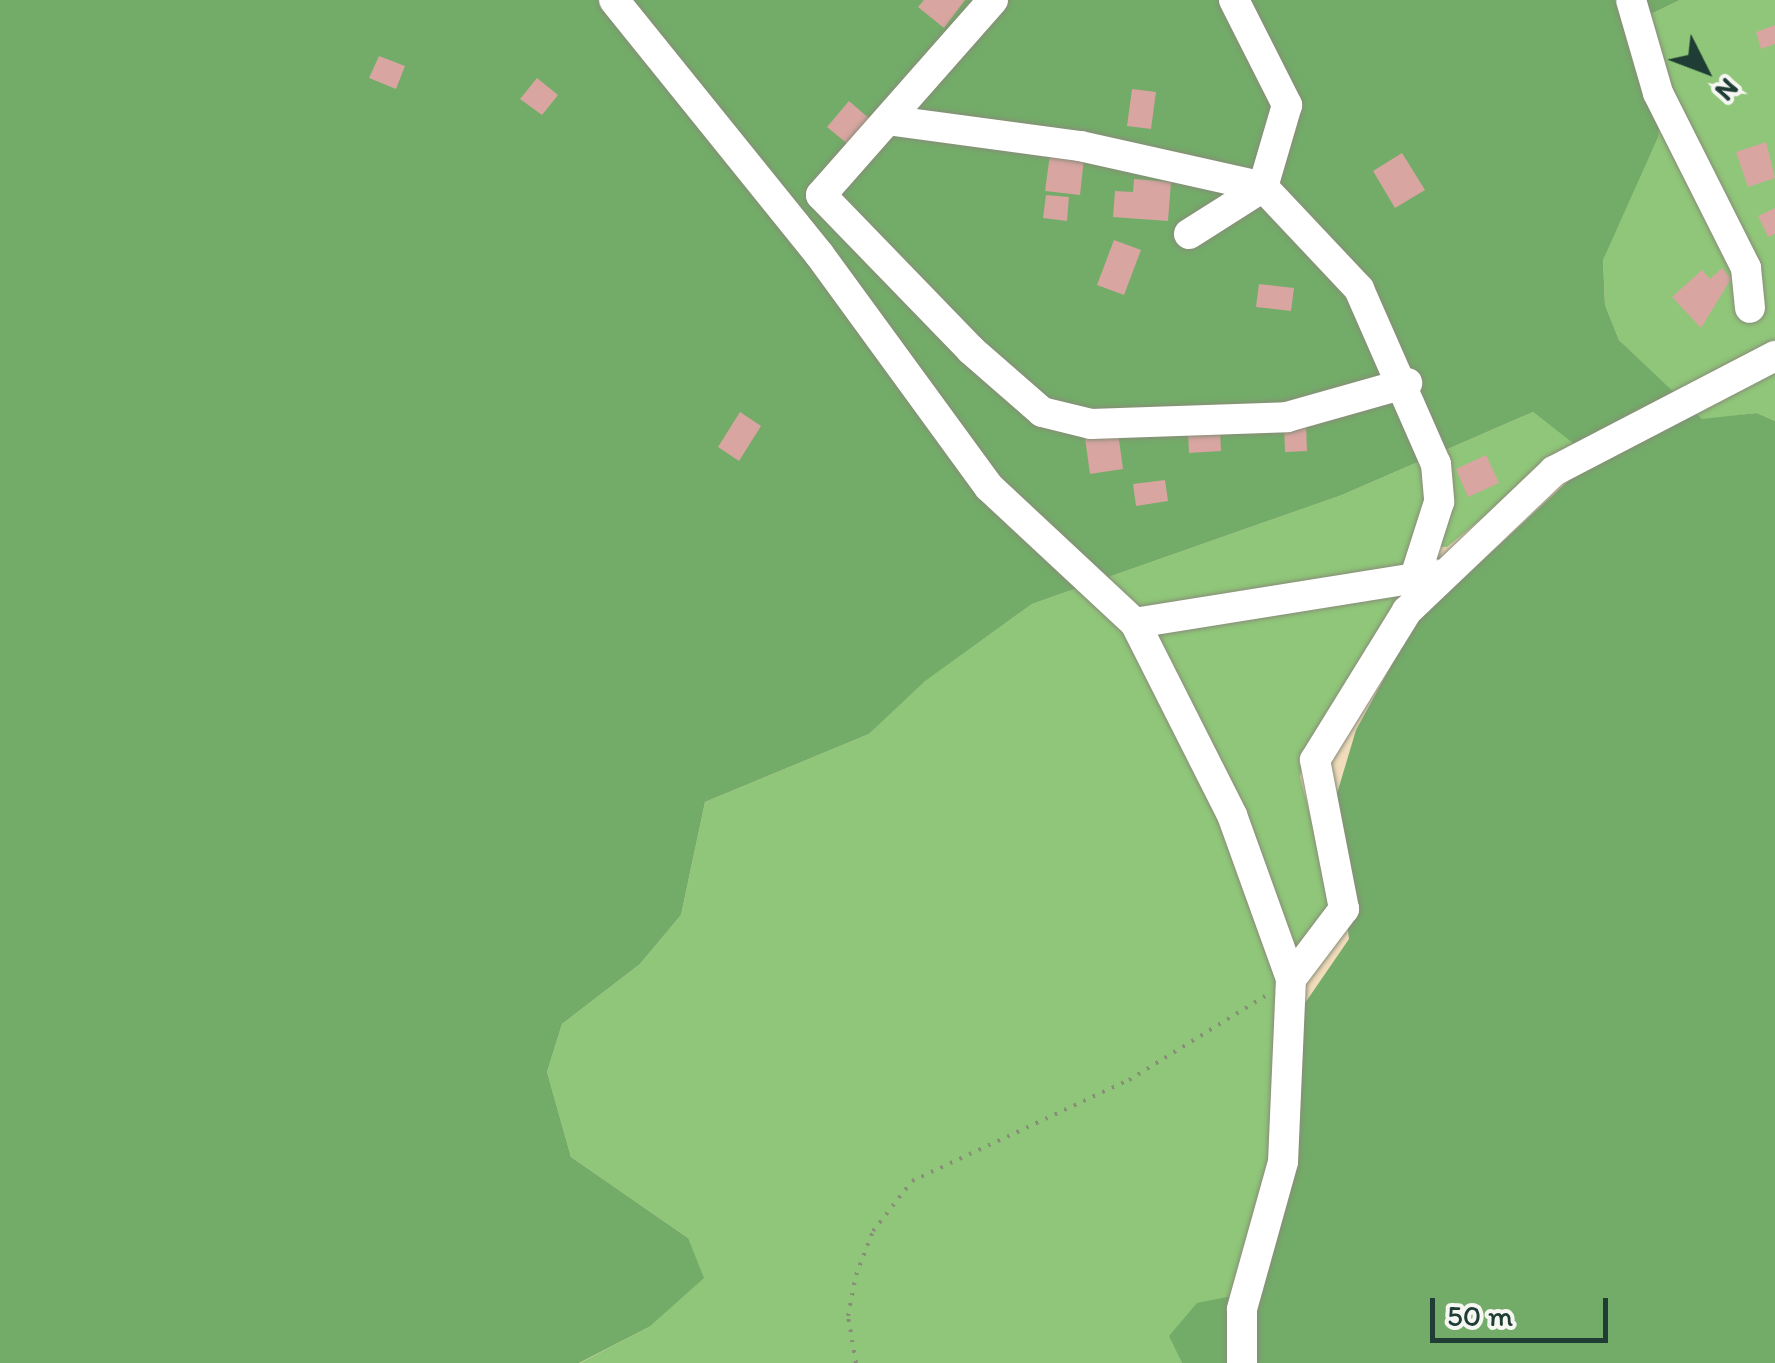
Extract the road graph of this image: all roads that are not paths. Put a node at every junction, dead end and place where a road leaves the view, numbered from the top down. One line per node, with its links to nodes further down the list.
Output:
1 (614, 0): 12 (street)
2 (993, 0): 5 (street)
3 (1234, 0): 6 (street)
4 (1622, 1): 8 (street)
5 (894, 121): 6 (street); 10 (street)
6 (1263, 187): 7 (street); 10 (street)
7 (1189, 234)
8 (1750, 308)
9 (1775, 356): 11 (street)
10 (1406, 384): 11 (street)
11 (1427, 574): 12 (street); 13 (street)
12 (1135, 623): 13 (street)
13 (1290, 975): 14 (street)
14 (1242, 1363)

